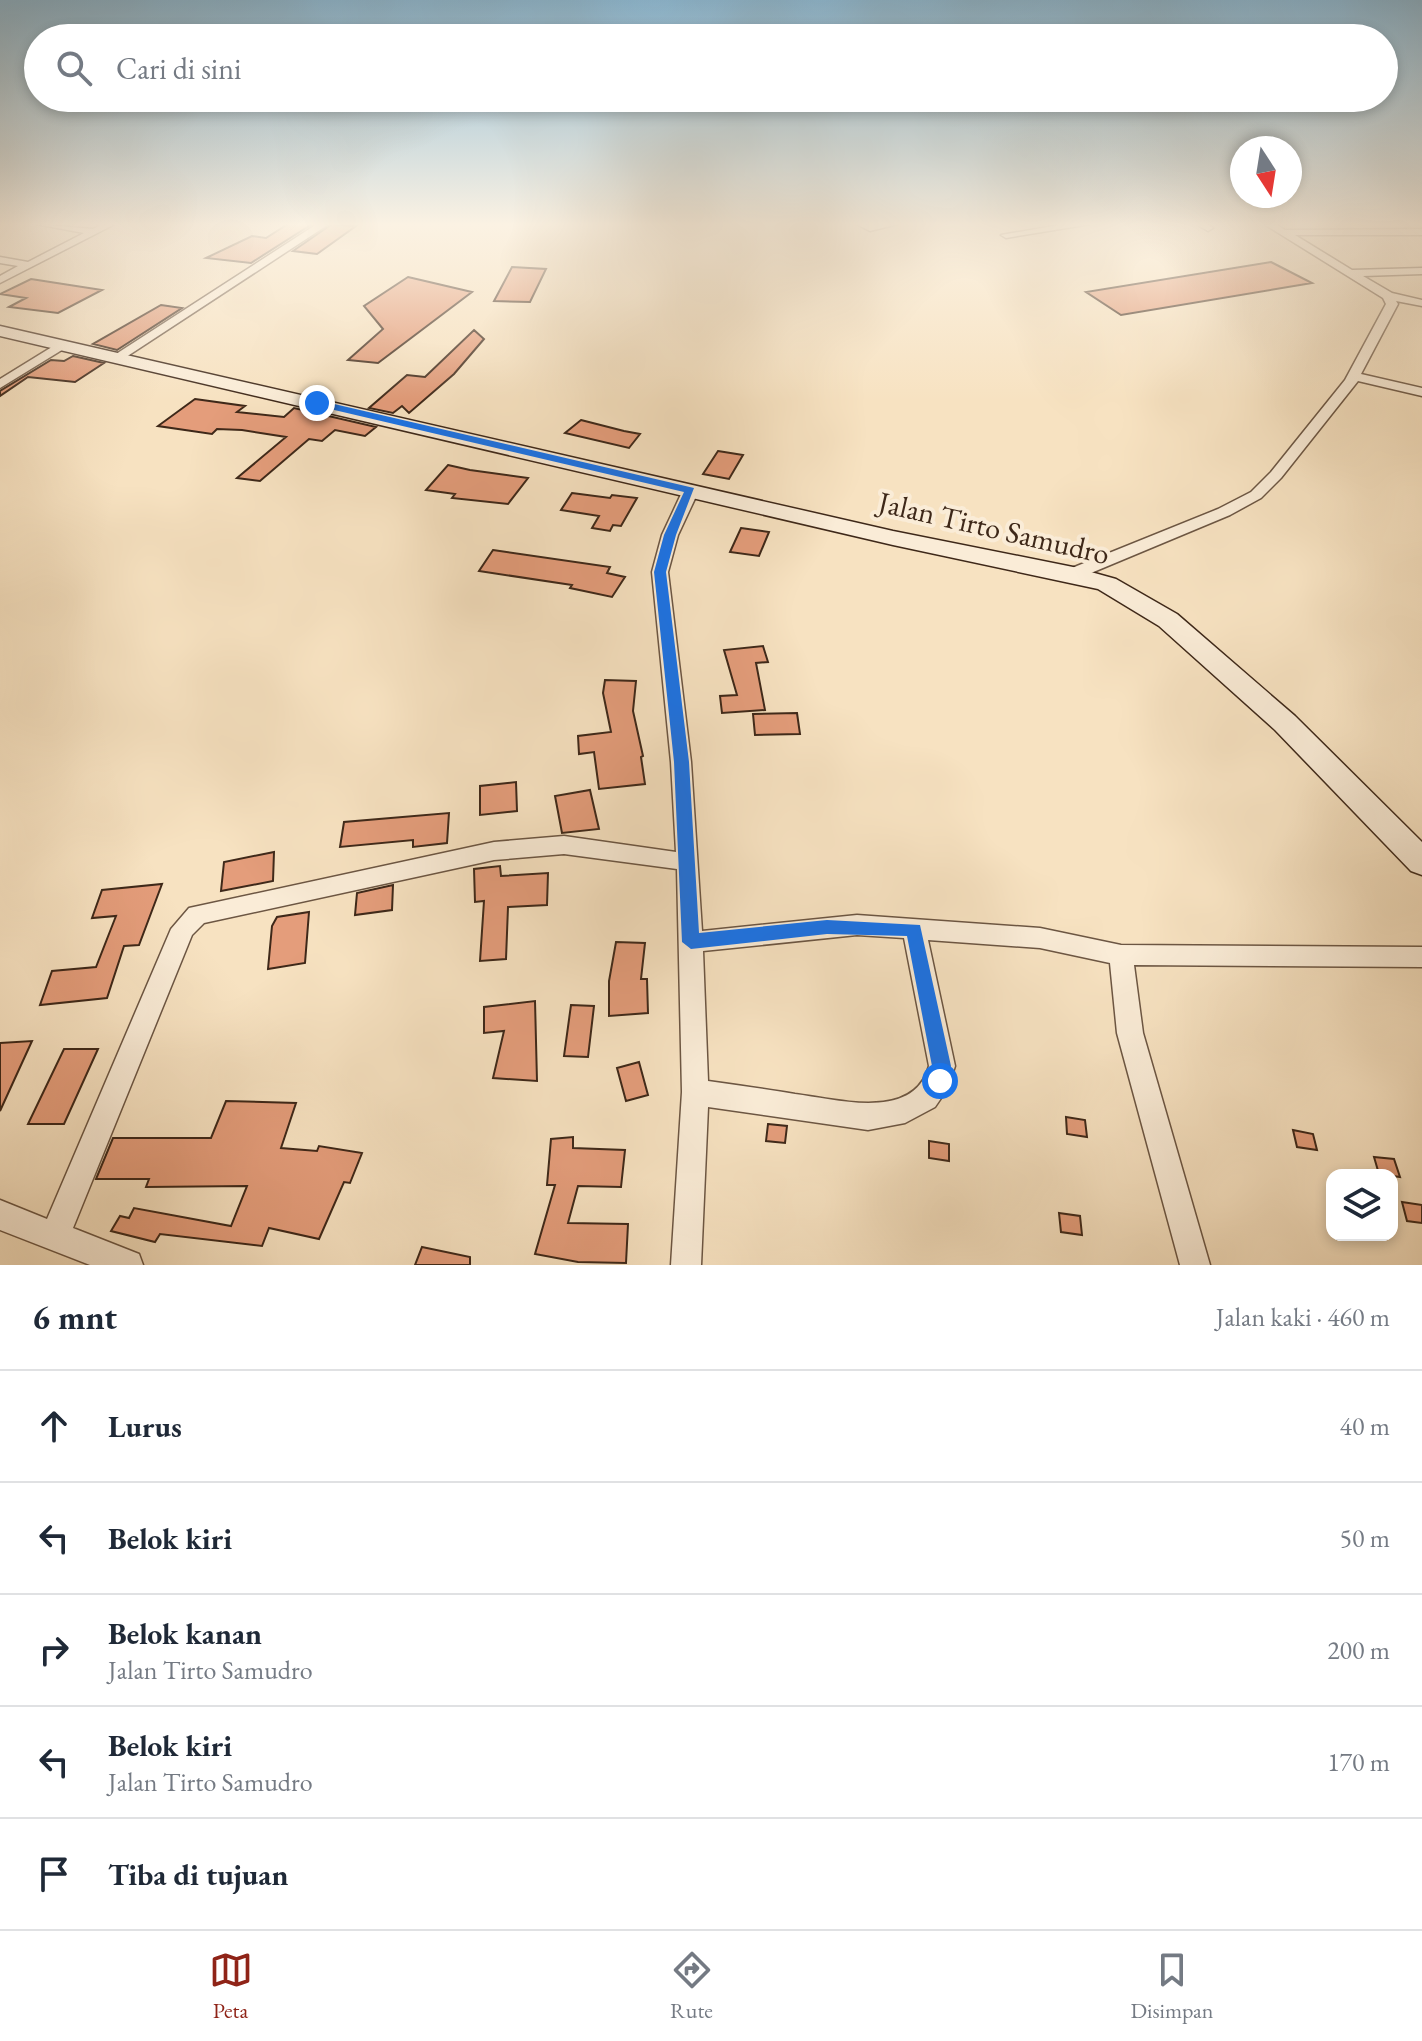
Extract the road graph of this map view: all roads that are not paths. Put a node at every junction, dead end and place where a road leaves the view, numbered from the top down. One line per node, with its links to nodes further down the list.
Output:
1 (232, 283): 7 (street)
2 (1367, 283): 3 (street)
3 (1388, 296): 4 (street); 8 (street)
4 (1422, 303)
5 (0, 331): 6 (street, Jalan Tirto Samudro)
6 (64, 345): 7 (street, Jalan Tirto Samudro); 9 (street)
7 (119, 356): 11 (street, Jalan Tirto Samudro)
8 (1355, 376): 10 (street); 12 (street)
9 (1, 384)
10 (1422, 392)
11 (691, 490): 12 (street, Jalan Tirto Samudro); 13 (street)
12 (1073, 574): 14 (street, Jalan Tirto Samudro)
13 (688, 862): 16 (street); 21 (street)
14 (1422, 862)
15 (914, 930): 16 (street); 17 (street); 19 (street)
16 (691, 942): 19 (street)
17 (1121, 955): 18 (street); 24 (street)
18 (1422, 957)
19 (695, 1092): 23 (street)
20 (0, 1215): 21 (street)
21 (55, 1235): 22 (street)
22 (128, 1265)
23 (686, 1265)
24 (1195, 1265)

